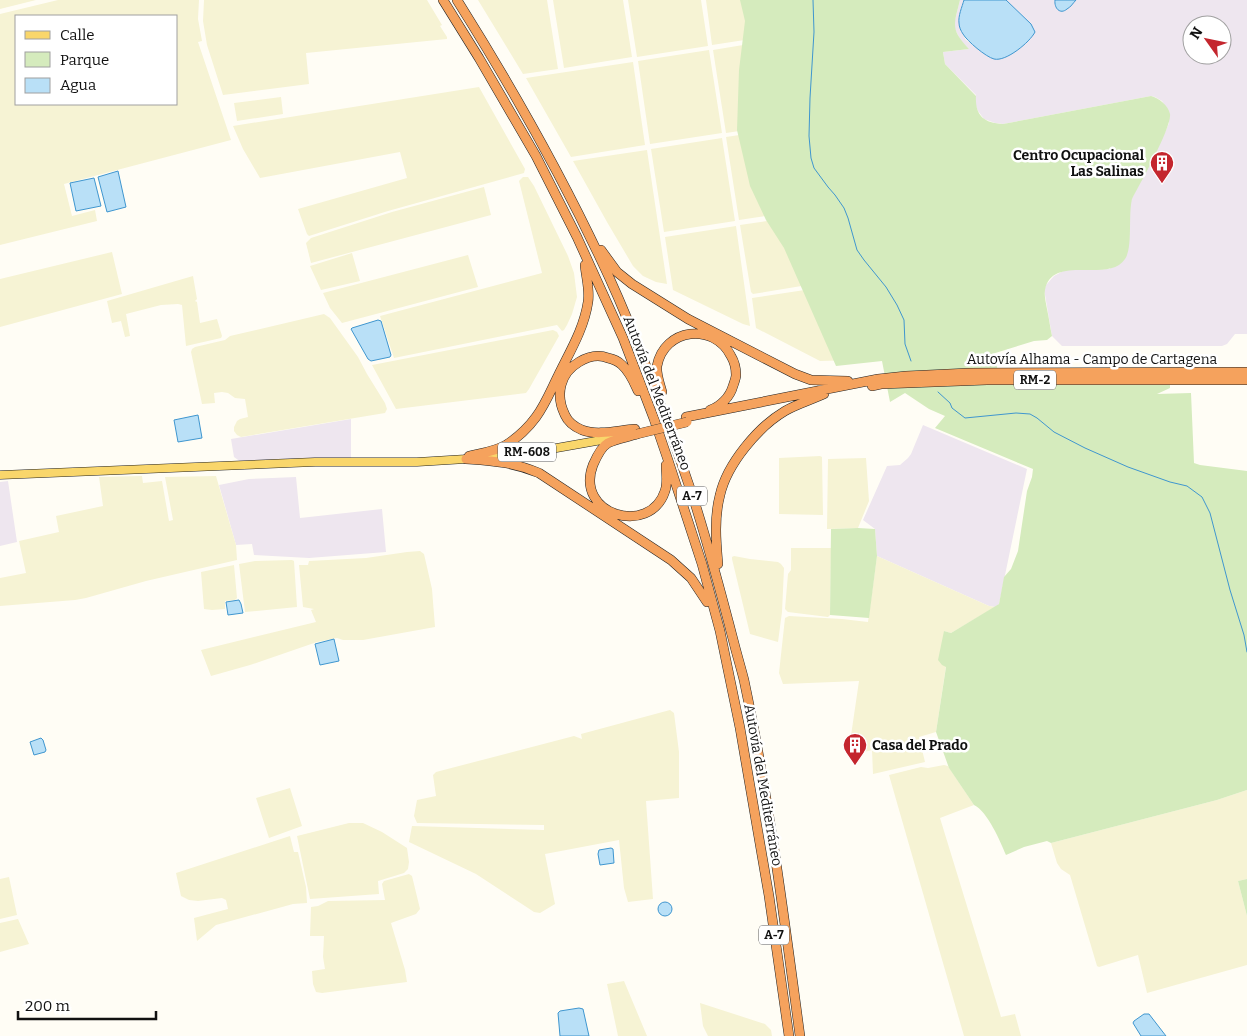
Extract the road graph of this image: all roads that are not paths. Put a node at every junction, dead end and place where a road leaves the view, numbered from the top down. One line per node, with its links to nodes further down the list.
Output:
1 (443, 0): 3 (highway, Autovía del Mediterráneo / A-7)
2 (457, 0): 4 (highway, Autovía del Mediterráneo / A-7)
3 (514, 118): 5 (highway); 18 (highway, Autovía del Mediterráneo / A-7)
4 (589, 234): 7 (highway); 19 (highway, Autovía del Mediterráneo / A-7)
5 (585, 265): 10 (highway); 13 (highway)
6 (1247, 372): 7 (highway, Autovía Alhama - Campo de Cartagena / RM-2)
7 (878, 379): 11 (highway, RM-2)
8 (1247, 380): 9 (highway, Autovía Alhama - Campo de Cartagena / RM-2)
9 (824, 394): 11 (highway, RM-2); 16 (highway)
10 (641, 396): 12 (highway); 14 (highway)
11 (687, 420): 12 (highway, RM-2); 16 (highway)
12 (636, 431): 13 (main road); 14 (highway)
13 (466, 458): 15 (main road); 17 (highway)
14 (666, 464): 17 (highway)
15 (0, 475)
16 (718, 564): 19 (highway)
17 (707, 602): 18 (highway)
18 (728, 674): 20 (highway, Autovía del Mediterráneo / A-7)
19 (744, 679): 21 (highway, Autovía del Mediterráneo / A-7)
20 (788, 1036)
21 (800, 1036)

